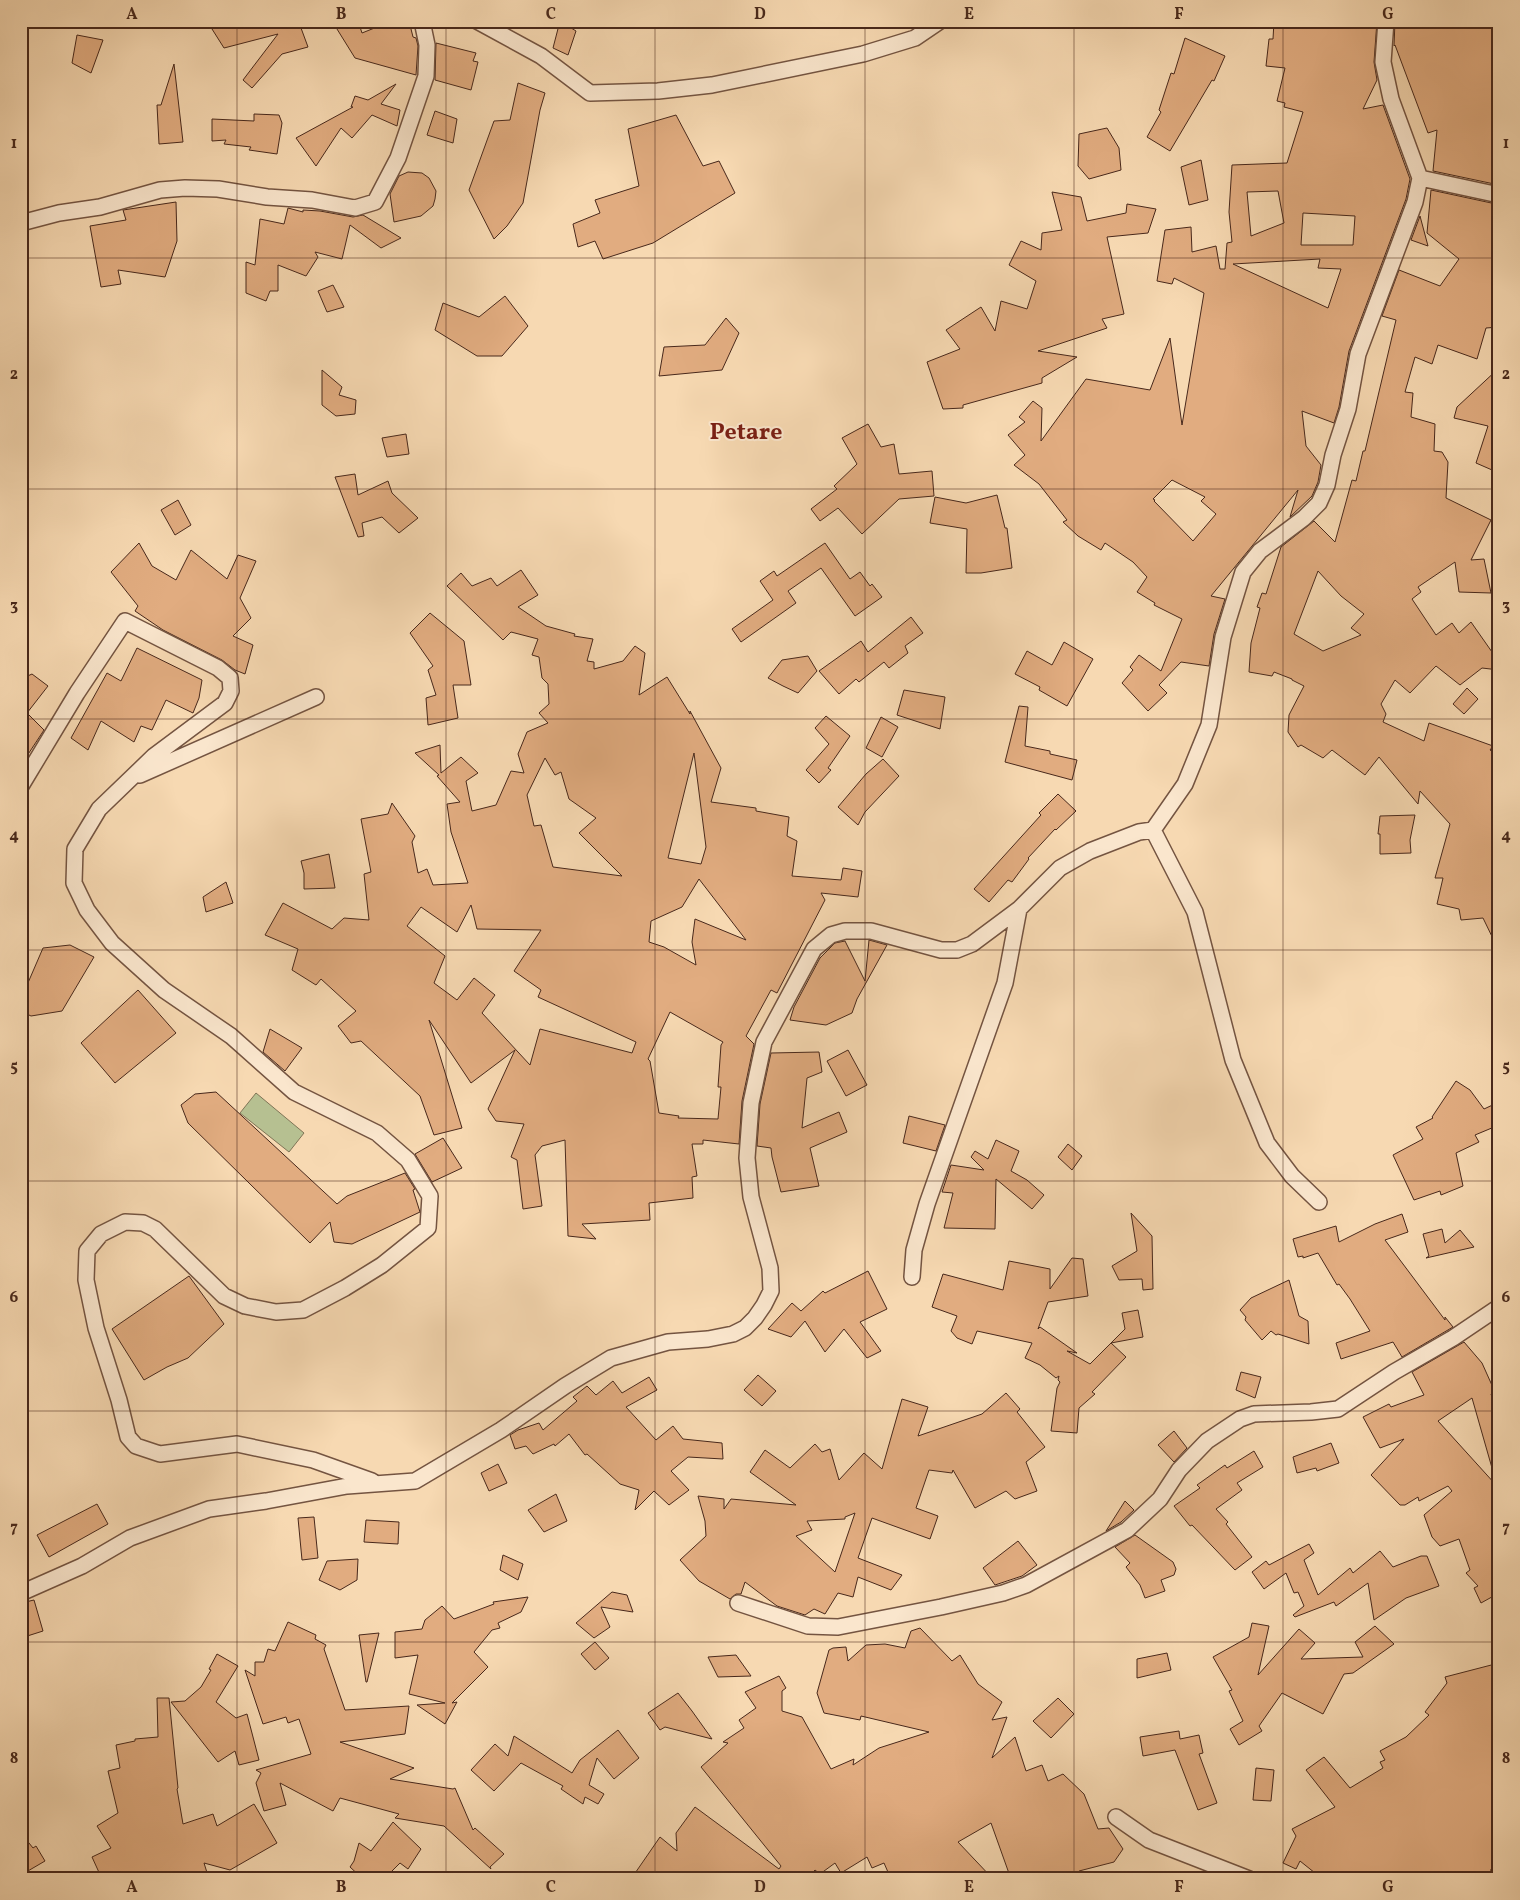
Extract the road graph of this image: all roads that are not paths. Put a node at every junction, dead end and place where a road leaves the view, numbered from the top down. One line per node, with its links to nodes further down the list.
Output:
1 (422, 21): 7 (street)
2 (476, 21): 3 (street)
3 (940, 21)
4 (1386, 21): 5 (street)
5 (1420, 178): 6 (street); 11 (street)
6 (1499, 195)
7 (21, 223)
8 (316, 697): 9 (street)
9 (132, 778): 10 (street); 16 (street)
10 (21, 786)
11 (1153, 830): 12 (street); 13 (street)
12 (1019, 909): 14 (street); 16 (street)
13 (1319, 1202)
14 (912, 1277)
15 (1499, 1307): 18 (street)
16 (377, 1483): 17 (street)
17 (21, 1594)
18 (738, 1603)
19 (1116, 1817): 20 (street)
20 (1249, 1879)

